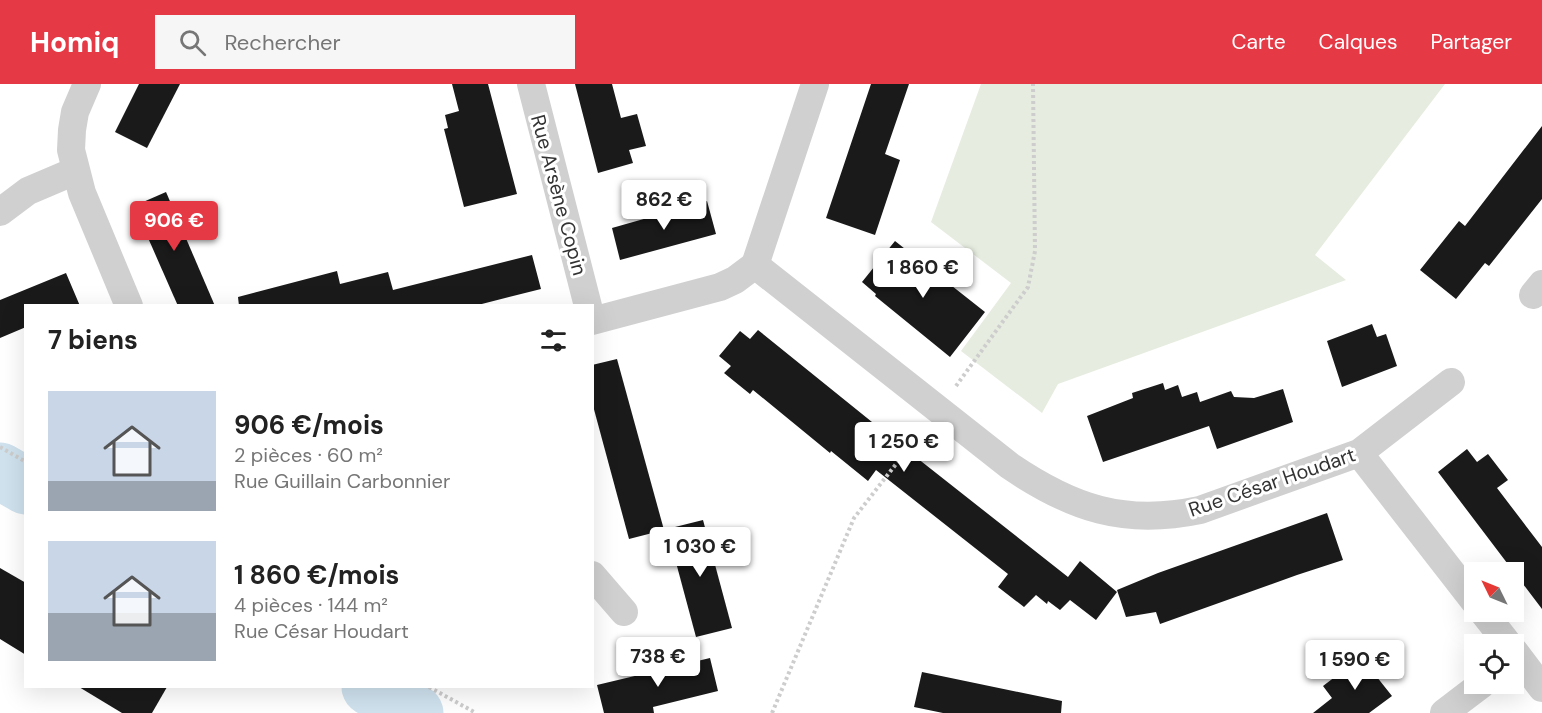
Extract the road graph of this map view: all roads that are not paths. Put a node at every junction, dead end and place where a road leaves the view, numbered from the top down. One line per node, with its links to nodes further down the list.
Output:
1 (87, 84): 4 (street)
2 (531, 84): 8 (street, Rue Arsène Copin)
3 (815, 84): 6 (street)
4 (75, 171): 5 (street); 7 (street)
5 (0, 212)
6 (755, 265): 9 (street); 11 (street, Rue César Houdart)
7 (128, 304)
8 (587, 304)
9 (594, 320)
10 (1451, 381): 11 (street, Rue César Houdart)
11 (1359, 453): 13 (street)
12 (594, 577): 14 (street)
13 (1464, 588)
14 (624, 612)
15 (1491, 622): 16 (street)
16 (1500, 634)
17 (1524, 666): 18 (street)
18 (1542, 688)
19 (1469, 694): 20 (street)
20 (1444, 713)

